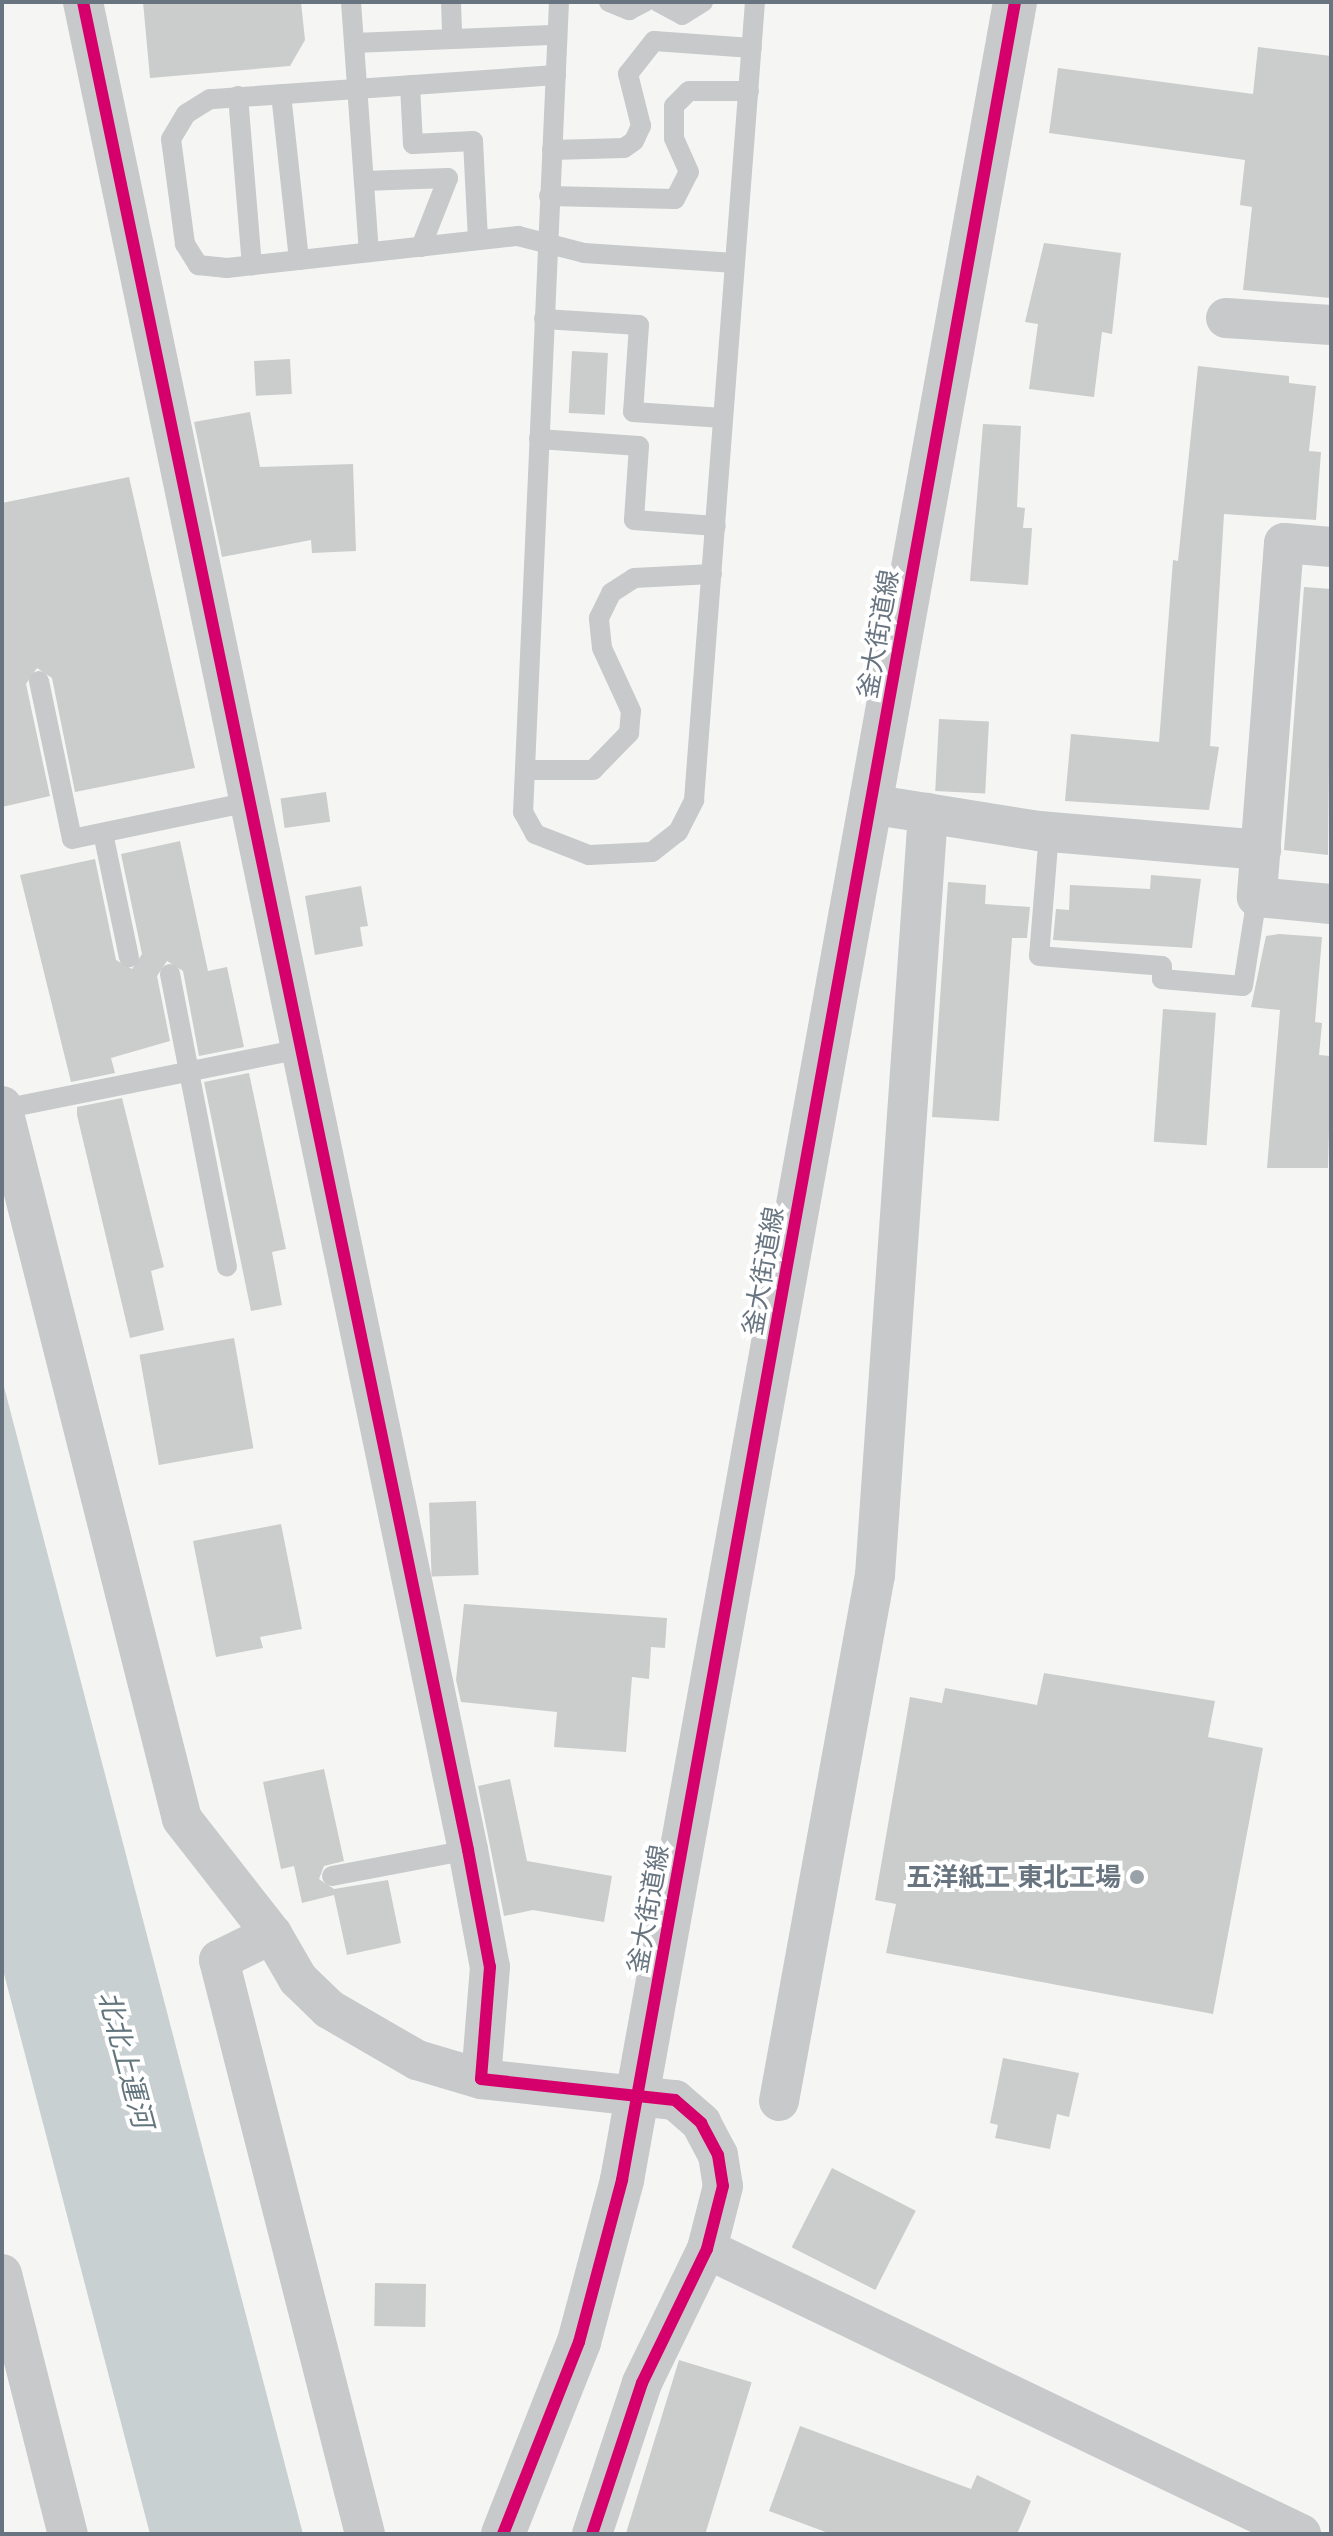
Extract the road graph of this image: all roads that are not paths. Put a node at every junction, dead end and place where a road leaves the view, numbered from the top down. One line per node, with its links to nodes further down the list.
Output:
1 (83, 2): 41 (street)
2 (351, 2): 13 (lane)
3 (451, 2): 12 (lane)
4 (559, 2): 11 (lane)
5 (609, 2): 6 (lane)
6 (645, 2)
7 (658, 2): 8 (lane)
8 (703, 2)
9 (755, 2): 14 (lane)
10 (1015, 2): 42 (street, 釜大街道線)
11 (557, 35): 12 (lane); 15 (lane)
12 (452, 39): 13 (lane)
13 (354, 43): 17 (lane)
14 (752, 48): 18 (lane); 21 (lane)
15 (556, 75): 16 (lane); 21 (lane)
16 (410, 85): 17 (lane); 24 (lane)
17 (357, 89): 19 (lane); 22 (lane)
18 (749, 91): 23 (lane); 29 (lane)
19 (281, 94): 20 (lane); 28 (lane)
20 (238, 96): 30 (lane); 30 (lane)
21 (552, 150): 23 (lane)
22 (364, 181): 26 (lane); 27 (lane)
23 (549, 196): 25 (lane)
24 (478, 240): 25 (lane); 26 (lane)
25 (547, 242): 29 (lane); 32 (lane)
26 (421, 247): 27 (lane)
27 (369, 252): 28 (lane)
28 (299, 260): 30 (lane)
29 (735, 263): 34 (lane)
30 (252, 265)
31 (1226, 318): 33 (street)
32 (544, 319): 34 (lane); 35 (lane)
33 (1331, 325)
34 (723, 418): 36 (lane)
35 (539, 439): 36 (lane); 40 (lane)
36 (716, 526): 38 (lane)
37 (1331, 547): 46 (street)
38 (712, 574): 40 (lane); 40 (lane)
39 (39, 681): 45 (lane)
40 (525, 770)
41 (249, 802): 45 (lane); 51 (street)
42 (870, 804): 43 (street); 59 (street, 釜大街道線)
43 (928, 813): 44 (street); 60 (street)
44 (1039, 831): 46 (street); 47 (lane)
45 (103, 833): 49 (lane)
46 (1261, 850): 47 (street)
47 (1257, 897): 48 (street)
48 (1331, 904)
49 (129, 957)
50 (170, 974): 52 (lane)
51 (300, 1049): 52 (lane); 55 (street)
52 (188, 1071): 53 (lane); 54 (lane)
53 (2, 1107): 57 (street)
54 (227, 1266)
55 (468, 1850): 56 (lane); 58 (street)
56 (332, 1876)
57 (272, 1934): 58 (street); 64 (street)
58 (481, 2079): 59 (street)
59 (637, 2092): 61 (street); 65 (street, 釜大街道線)
60 (779, 2101)
61 (707, 2249): 66 (street); 67 (street)
62 (2, 2274): 63 (street)
63 (68, 2534)
64 (365, 2534)
65 (503, 2534)
66 (592, 2534)
67 (1301, 2534)

